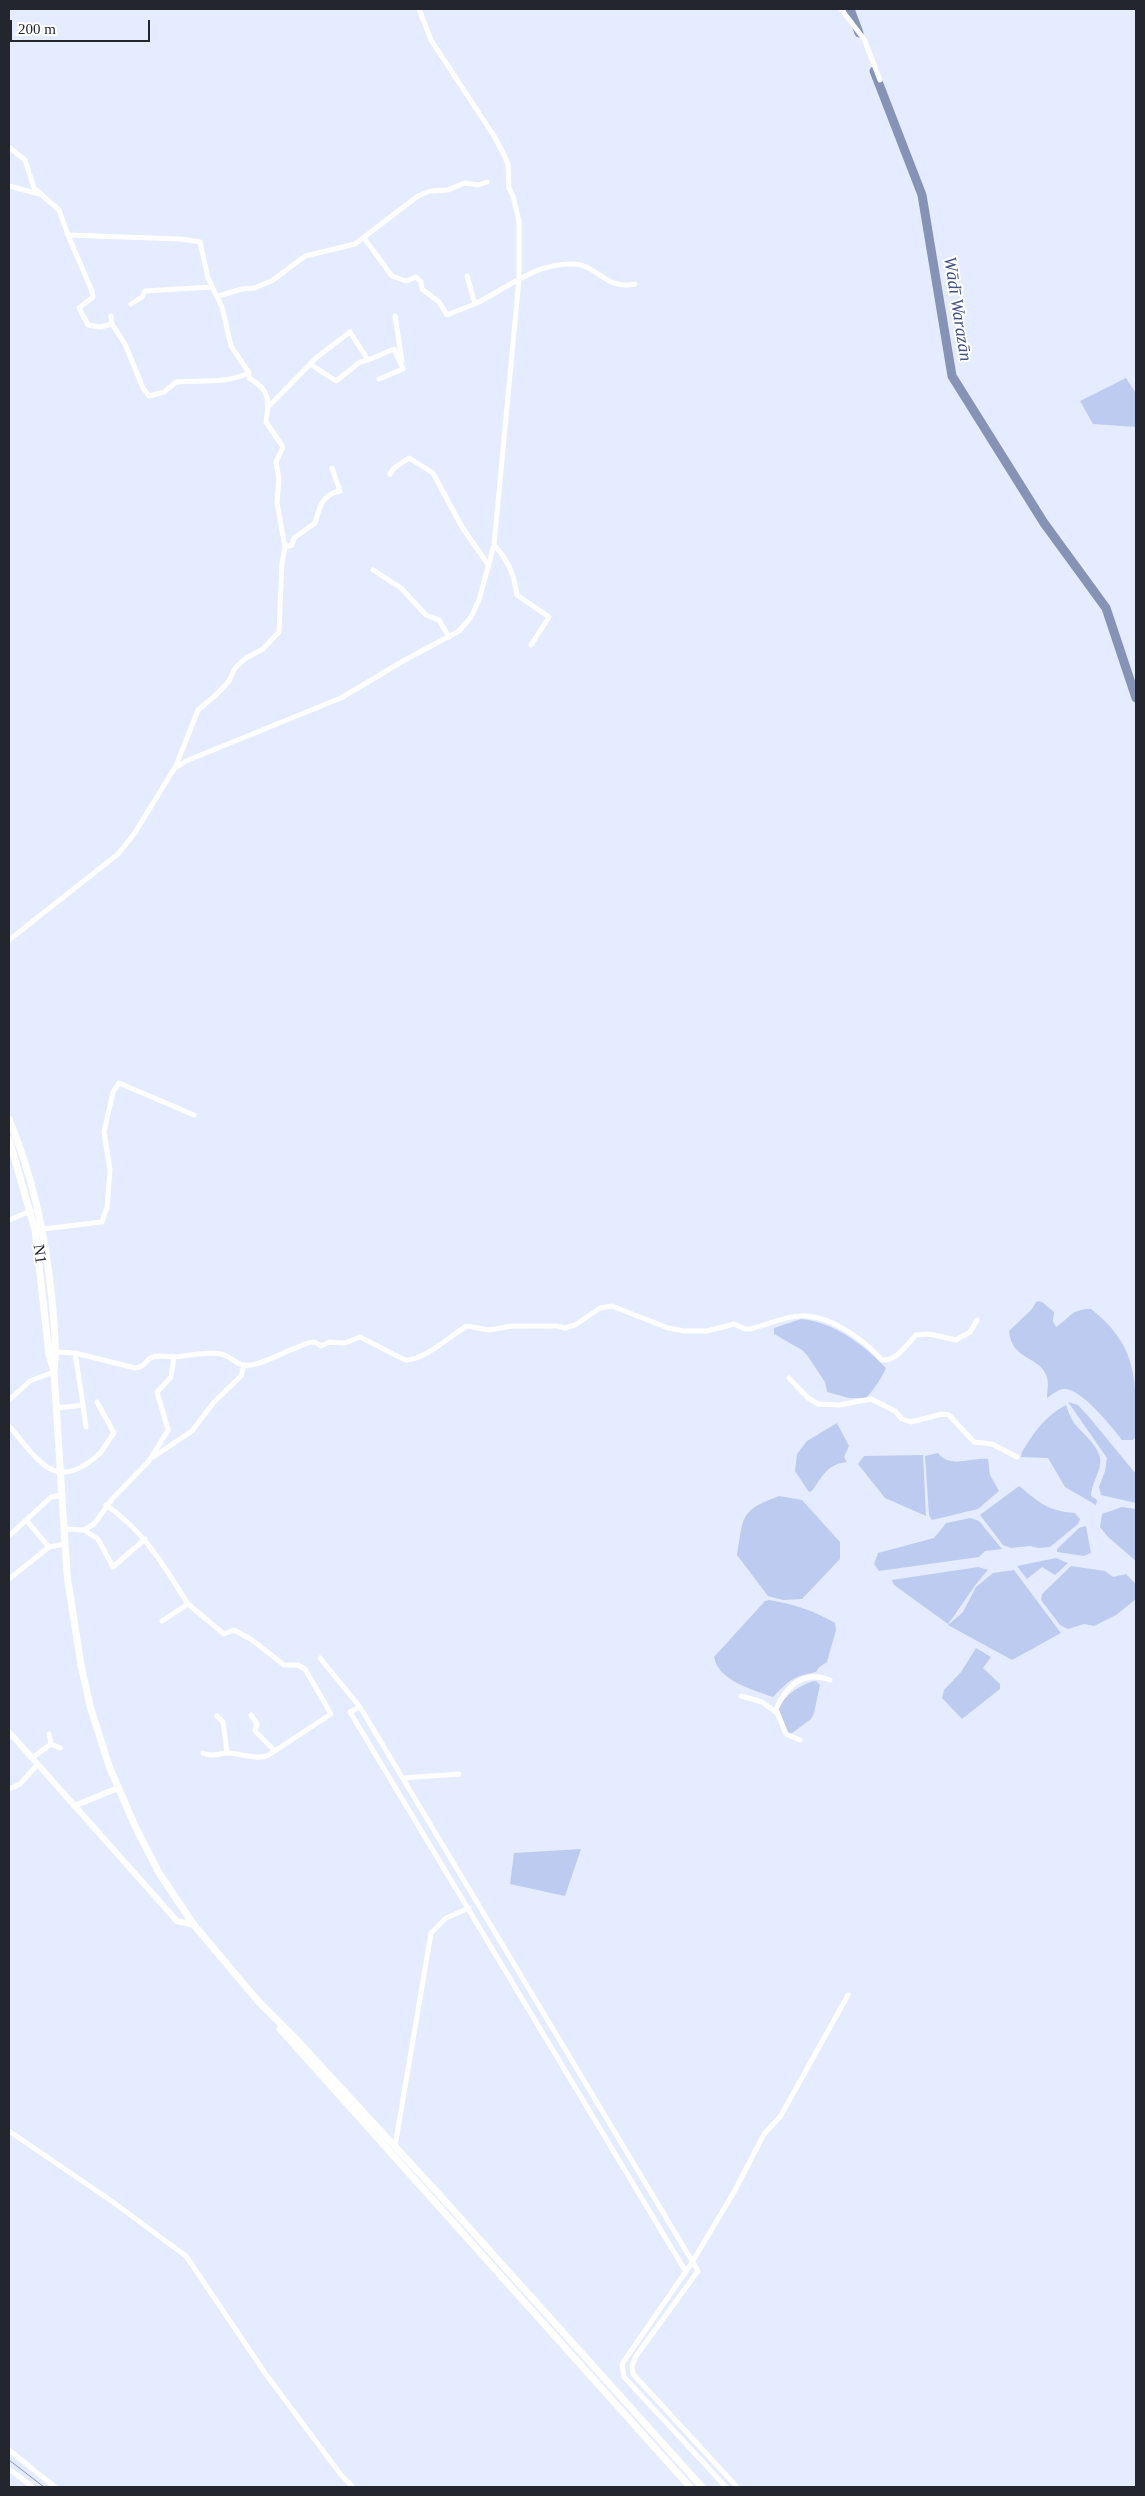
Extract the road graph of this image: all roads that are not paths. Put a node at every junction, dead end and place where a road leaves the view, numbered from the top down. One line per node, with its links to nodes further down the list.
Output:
1 (419, 9): 11 (street)
2 (842, 9): 3 (street)
3 (880, 80)
4 (9, 147): 7 (street)
5 (487, 182): 9 (street)
6 (9, 186): 7 (street)
7 (40, 194): 8 (street)
8 (68, 235): 13 (street); 19 (street)
9 (364, 238): 14 (street); 16 (street)
10 (467, 276): 16 (street)
11 (519, 279): 12 (street); 16 (street); 28 (street)
12 (635, 284)
13 (211, 287): 14 (street); 15 (street)
14 (218, 296): 23 (street)
15 (131, 304)
16 (475, 304)
17 (111, 316): 19 (street)
18 (395, 316): 22 (street)
19 (112, 324): 23 (street)
20 (368, 360): 21 (street); 21 (street); 22 (street)
21 (310, 364): 25 (street)
22 (403, 366): 24 (street)
23 (249, 373): 25 (street)
24 (379, 378)
25 (270, 406): 29 (street)
26 (332, 468): 29 (street)
27 (390, 474): 30 (street)
28 (494, 545): 30 (street); 33 (street)
29 (285, 547): 34 (street)
30 (489, 566): 32 (street)
31 (372, 570): 32 (street)
32 (448, 637): 34 (street)
33 (531, 645)
34 (174, 769): 35 (street)
35 (9, 940)
36 (194, 1115): 42 (street)
37 (9, 1119): 42 (highway, N1)
38 (9, 1139): 39 (highway, N1 / N1)
39 (10, 1147): 40 (highway, N1 / N1)
40 (31, 1211): 41 (street); 48 (highway, N1 / N1)
41 (9, 1220)
42 (43, 1229): 44 (highway, N1)
43 (977, 1320): 47 (street)
44 (56, 1352): 45 (street); 48 (highway, N1)
45 (75, 1353): 46 (street); 52 (street)
46 (174, 1357): 47 (street); 57 (street)
47 (244, 1365): 57 (street)
48 (54, 1372): 50 (street); 53 (highway, N1)
49 (789, 1378): 56 (street)
50 (9, 1400)
51 (96, 1402): 58 (street)
52 (83, 1405): 53 (street); 55 (street)
53 (56, 1408): 58 (highway, N1)
54 (9, 1426): 58 (street)
55 (86, 1428)
56 (1017, 1457)
57 (149, 1459): 60 (street)
58 (61, 1474): 59 (highway, N1)
59 (62, 1495): 61 (street); 62 (highway, N1)
60 (106, 1505): 63 (street); 65 (street)
61 (26, 1520): 64 (street); 67 (street)
62 (64, 1529): 63 (street); 66 (highway, N1)
63 (84, 1530): 65 (street)
64 (9, 1536)
65 (145, 1539): 69 (street)
66 (65, 1544): 67 (street); 90 (highway, N1)
67 (50, 1547): 68 (street)
68 (9, 1579)
69 (188, 1604): 70 (street); 83 (street)
70 (162, 1621)
71 (320, 1658): 74 (street)
72 (830, 1680): 75 (street)
73 (741, 1696): 75 (street)
74 (360, 1707): 89 (street); 93 (street)
75 (777, 1713): 80 (street)
76 (251, 1715): 83 (street)
77 (217, 1716): 85 (street)
78 (9, 1732): 86 (main road)
79 (49, 1734): 81 (street)
80 (800, 1740)
81 (51, 1744): 82 (street); 86 (street)
82 (60, 1748)
83 (275, 1750): 85 (street)
84 (203, 1753): 85 (street)
85 (227, 1753)
86 (32, 1758): 87 (main road)
87 (37, 1765): 91 (street); 92 (main road)
88 (459, 1774): 89 (street)
89 (403, 1778): 99 (street)
90 (118, 1788): 92 (main road); 94 (highway, N1)
91 (9, 1789)
92 (74, 1806): 94 (main road)
93 (469, 1908): 98 (street); 100 (street)
94 (194, 1924): 96 (highway, N1)
95 (848, 1996): 99 (street)
96 (272, 2016): 98 (highway, N1); 106 (highway, N1)
97 (10, 2134): 105 (street)
98 (395, 2146): 107 (highway, N1)
99 (691, 2264): 100 (street); 109 (street)
100 (686, 2272): 108 (street)
101 (9, 2450): 104 (street)
102 (9, 2469): 103 (street)
103 (33, 2487)
104 (55, 2487)
105 (353, 2487)
106 (690, 2487)
107 (702, 2487)
108 (726, 2487)
109 (737, 2487)

